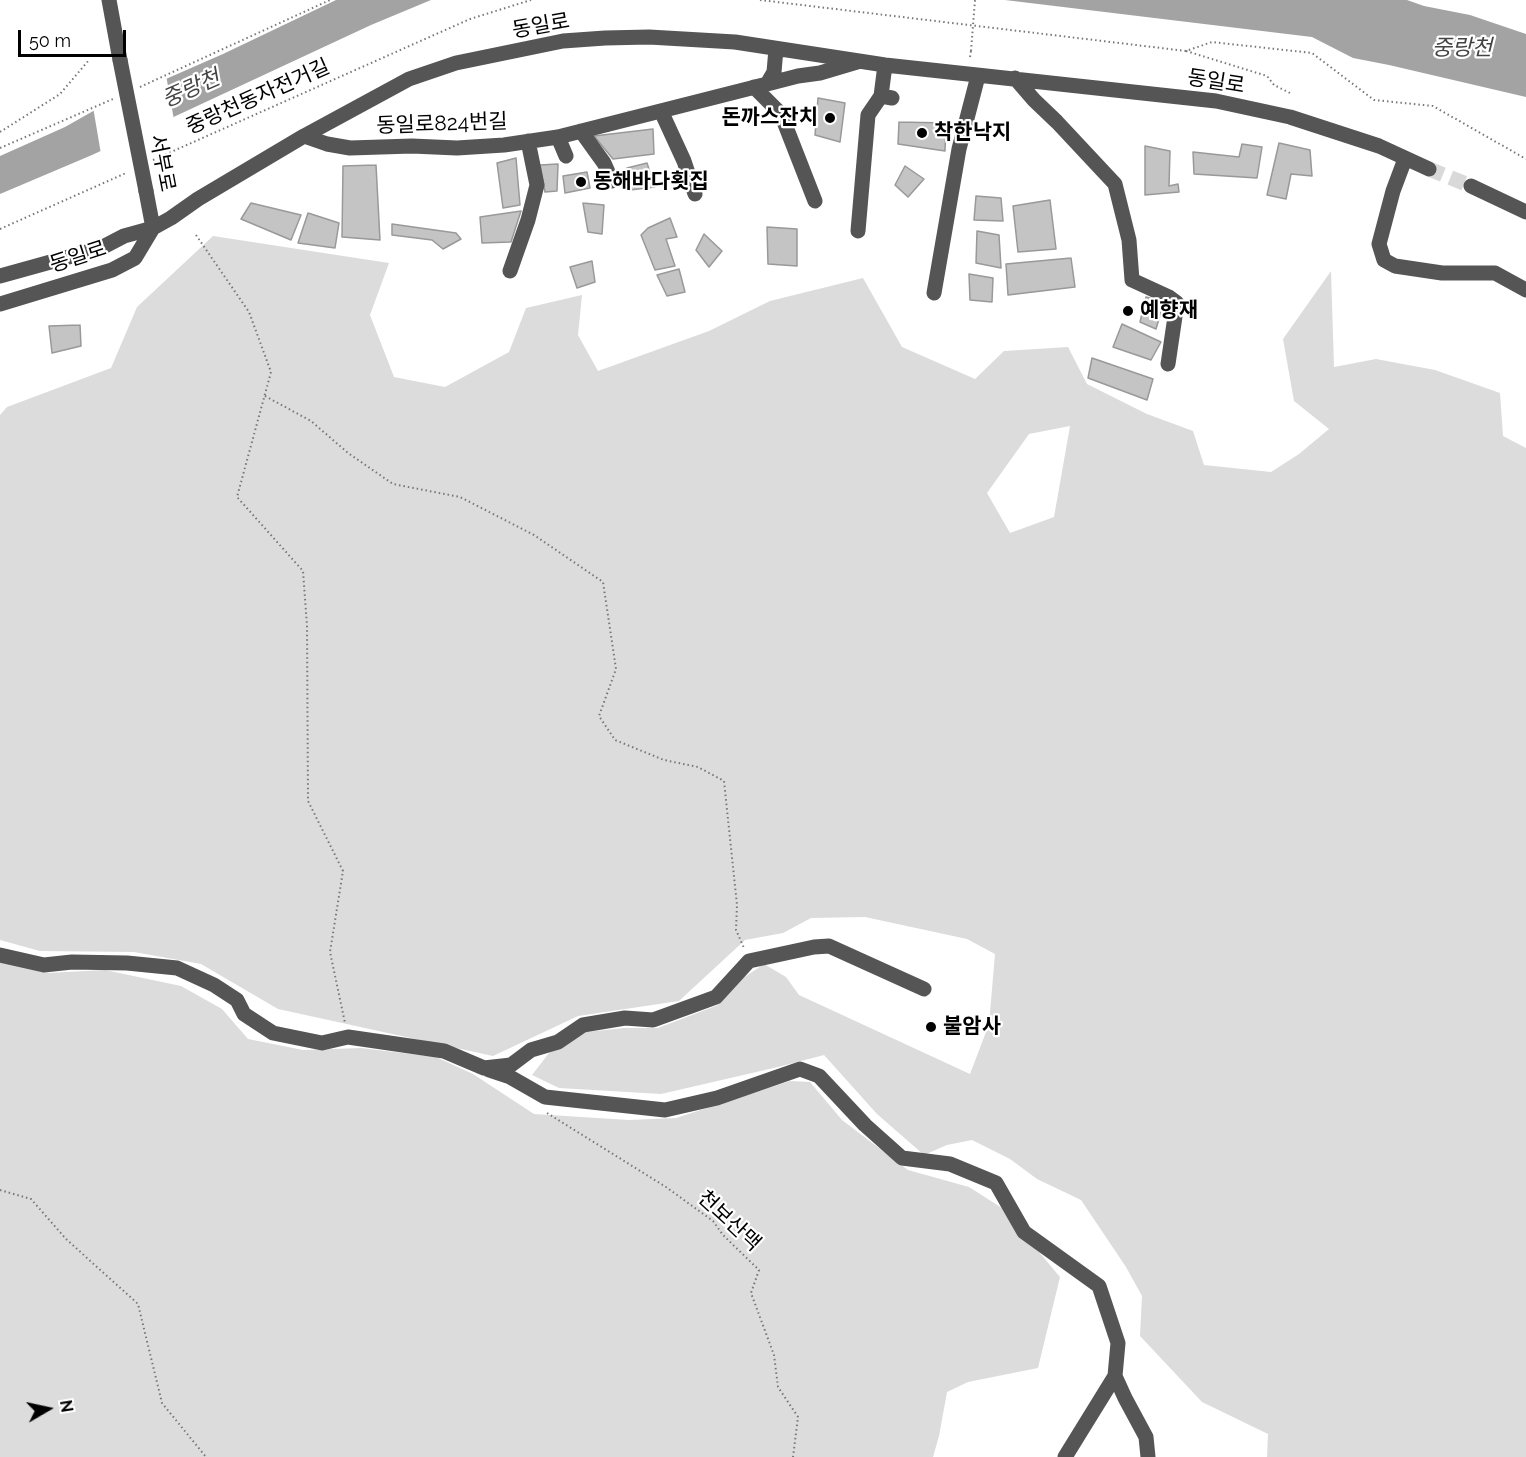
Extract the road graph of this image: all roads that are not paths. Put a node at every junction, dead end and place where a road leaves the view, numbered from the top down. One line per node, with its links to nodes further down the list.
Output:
1 (109, 0): 21 (street, 서부로, bridge)
2 (776, 49): 3 (street, 동일로); 7 (street); 10 (street, 동일로)
3 (861, 61): 4 (street, 동일로); 7 (street, 동일로824번길)
4 (885, 64): 5 (street, 동일로); 22 (street)
5 (978, 76): 6 (street, 동일로); 26 (street)
6 (1014, 78): 14 (street, 동일로); 28 (street)
7 (761, 86): 8 (street, 동일로824번길); 19 (street)
8 (661, 111): 9 (street, 동일로824번길); 18 (street)
9 (581, 131): 11 (street, 동일로824번길); 16 (street)
10 (304, 136): 12 (street, 동일로824번길); 21 (street, 동일로)
11 (558, 137): 12 (street, 동일로824번길); 13 (street)
12 (528, 141): 23 (street)
13 (566, 156)
14 (1405, 159): 15 (street, 동일로); 25 (street)
15 (1429, 169)
16 (612, 181)
17 (1470, 186): 20 (street)
18 (695, 194)
19 (815, 201)
20 (1526, 212)
21 (153, 228): 24 (street, 동일로); 27 (street, 동일로)
22 (858, 231)
23 (510, 271)
24 (0, 276)
25 (1526, 290)
26 (934, 293)
27 (0, 304)
28 (1168, 364)
29 (0, 954): 31 (street)
30 (924, 989): 31 (street)
31 (484, 1068): 32 (street)
32 (1115, 1377): 33 (street); 34 (street)
33 (1065, 1457)
34 (1148, 1457)

